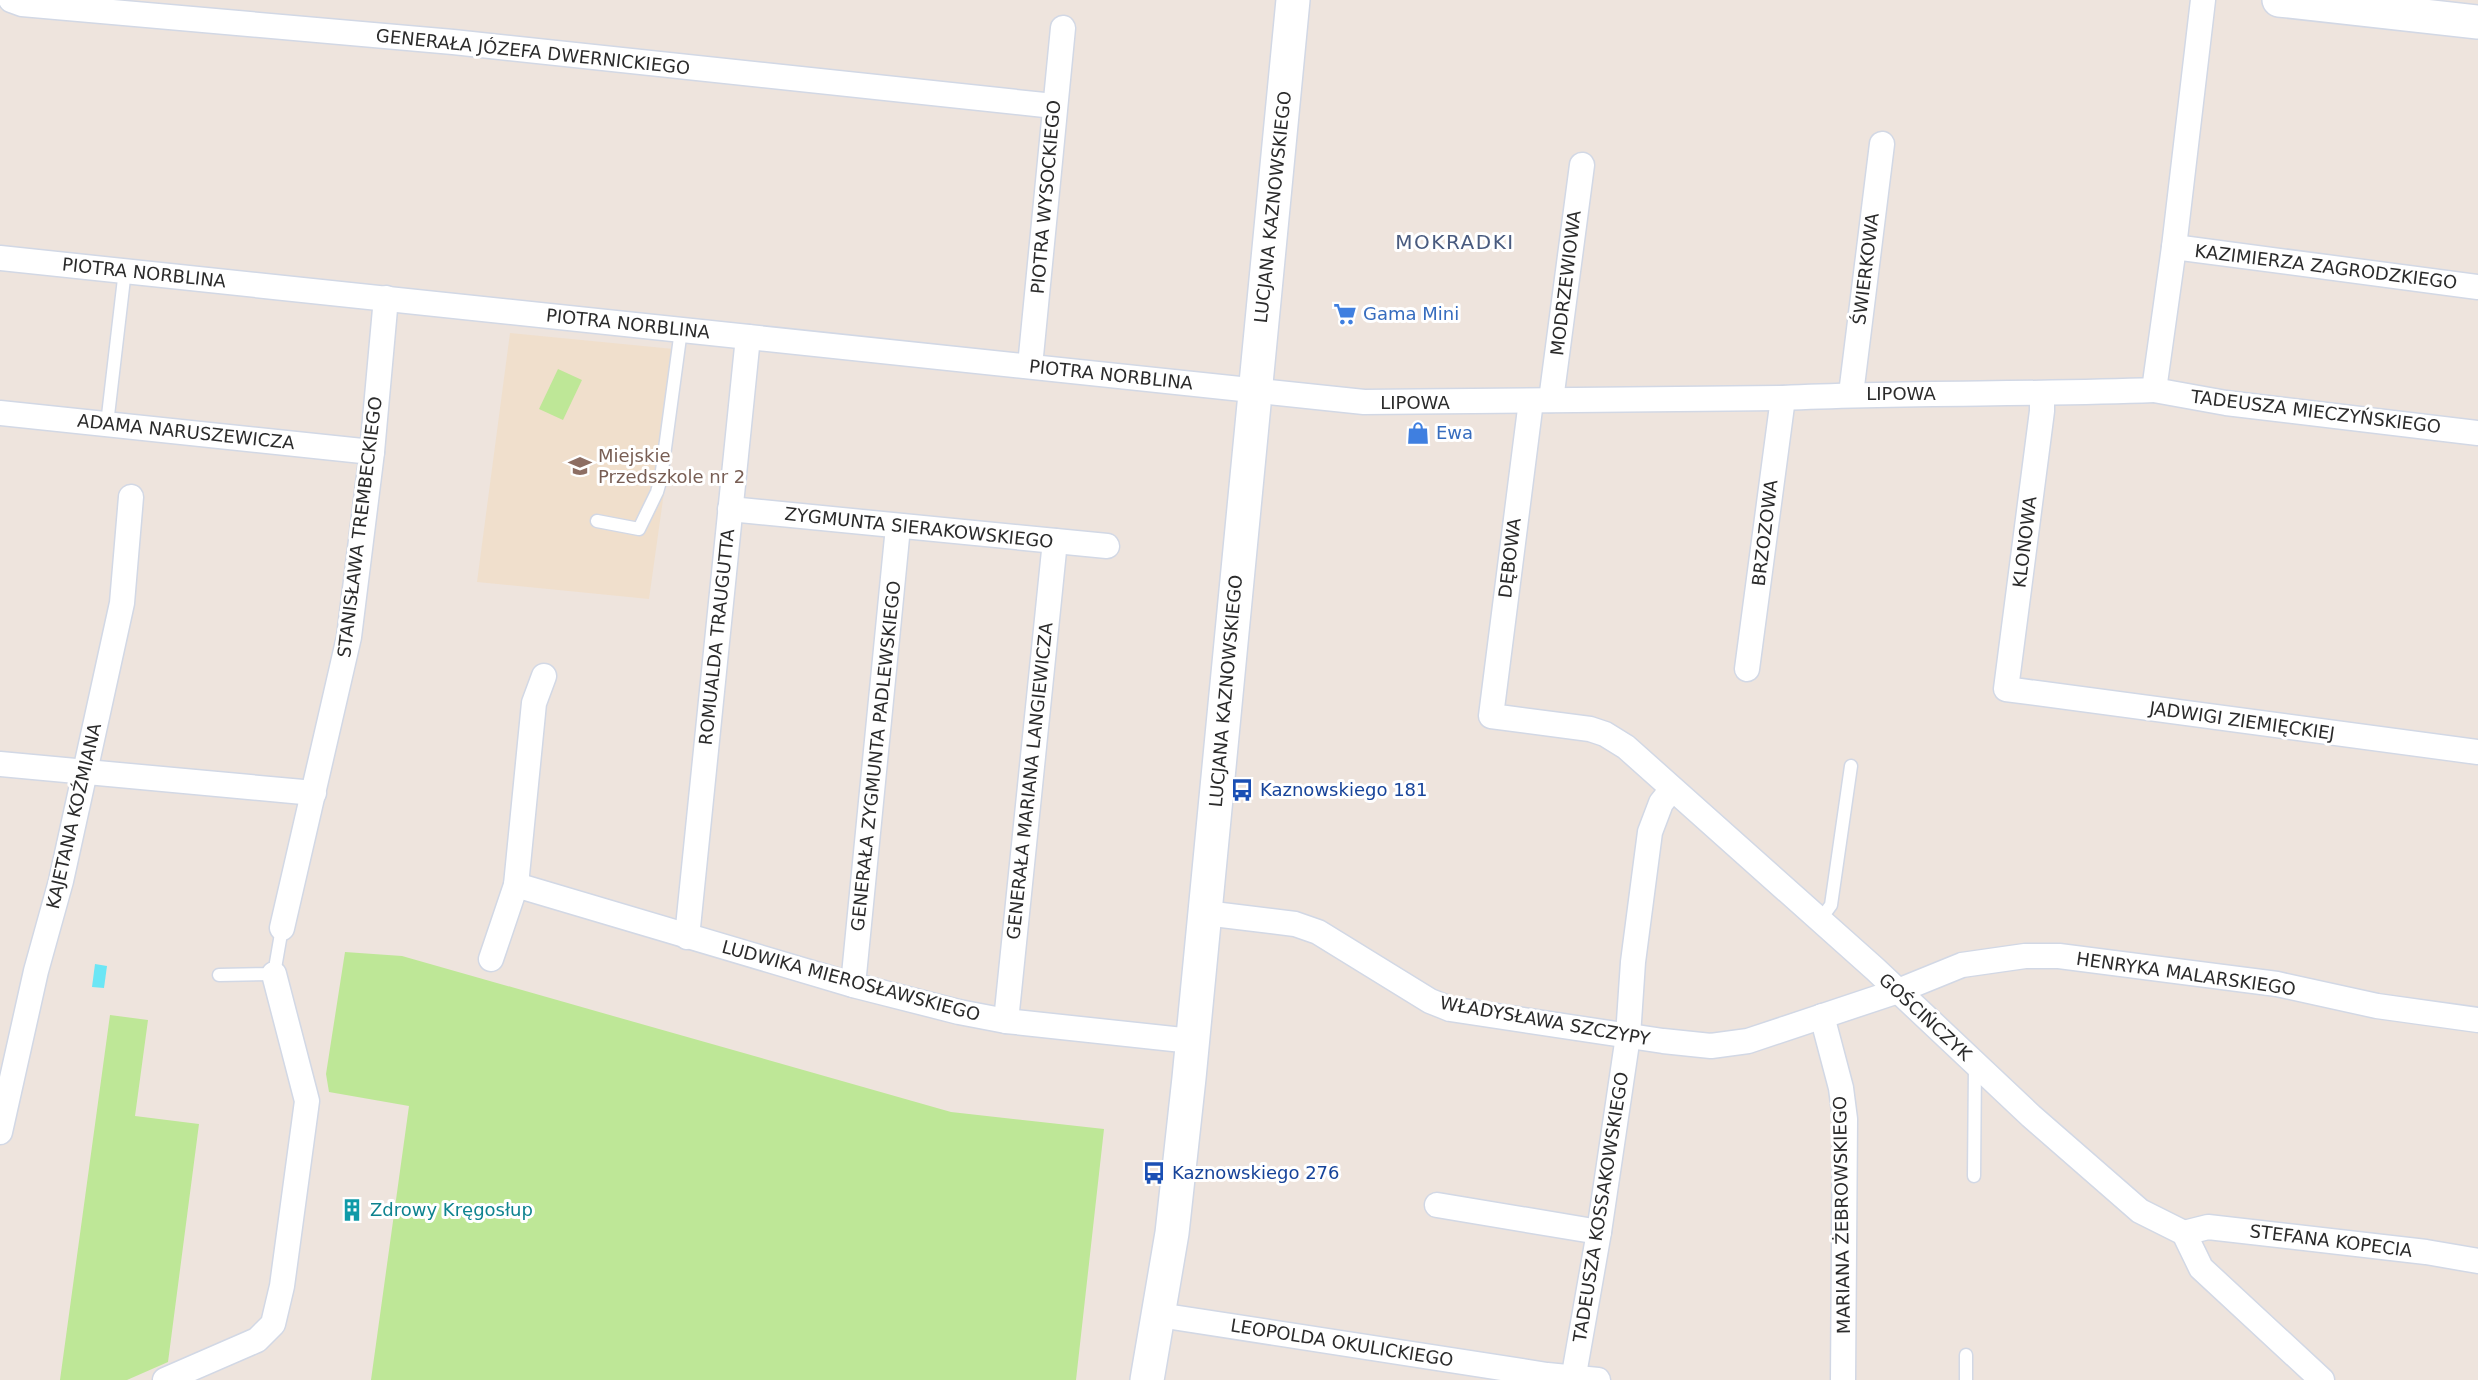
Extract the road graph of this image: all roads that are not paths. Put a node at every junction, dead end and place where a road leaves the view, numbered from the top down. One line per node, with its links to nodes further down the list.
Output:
1 (11, 0): 7 (street, GENERAŁA JÓZEFA DWERNICKIEGO)
2 (1293, 0): 19 (street, LUCJANA KAZNOWSKIEGO)
3 (2203, 0): 10 (street)
4 (2279, 0): 5 (street)
5 (2478, 22)
6 (1063, 28): 7 (street, PIOTRA WYSOCKIEGO)
7 (1054, 106): 17 (street, PIOTRA WYSOCKIEGO)
8 (1882, 144): 20 (street, ŚWIERKOWA)
9 (1582, 165): 23 (street, MODRZEWIOWA)
10 (2174, 247): 13 (street, KAZIMIERZA ZAGRODZKIEGO); 18 (street)
11 (0, 258): 12 (street, PIOTRA NORBLINA)
12 (124, 270): 14 (street, PIOTRA NORBLINA); 25 (lane)
13 (2478, 286)
14 (386, 298): 15 (street, PIOTRA NORBLINA); 27 (street, STANISŁAWA TREMBECKIEGO)
15 (681, 330): 16 (street, PIOTRA NORBLINA); 30 (lane)
16 (748, 337): 17 (street, PIOTRA NORBLINA); 29 (street, ROMUALDA TRAUGUTTA)
17 (1030, 366): 19 (street, PIOTRA NORBLINA)
18 (2154, 390): 21 (street, LIPOWA); 26 (street, TADEUSZA MIECZYŃSKIEGO)
19 (1255, 391): 23 (street, LIPOWA); 45 (street, LUCJANA KAZNOWSKIEGO)
20 (1851, 394): 21 (street, LIPOWA); 22 (street, LIPOWA)
21 (2042, 394): 36 (street, KLONOWA)
22 (1783, 398): 23 (street, LIPOWA); 34 (street, BRZOZOWA)
23 (1541, 401): 37 (street, DĘBOWA)
24 (0, 413): 25 (street, ADAMA NARUSZEWICZA)
25 (107, 424): 27 (street, ADAMA NARUSZEWICZA)
26 (2478, 433)
27 (372, 452): 43 (street, STANISŁAWA TREMBECKIEGO)
28 (131, 497): 41 (street, KAJETANA KOŹMIANA)
29 (730, 509): 31 (street, ZYGMUNTA SIERAKOWSKIEGO); 48 (street, ROMUALDA TRAUGUTTA)
30 (597, 521)
31 (898, 527): 32 (street, ZYGMUNTA SIERAKOWSKIEGO); 52 (street, GENERAŁA ZYGMUNTA PADLEWSKIEGO)
32 (1054, 541): 33 (street, ZYGMUNTA SIERAKOWSKIEGO); 55 (street, GENERAŁA MARIANA LANGIEWICZA)
33 (1107, 546)
34 (1747, 669)
35 (544, 676): 44 (street)
36 (2006, 689): 38 (street, JADWIGI ZIEMIĘCKIEJ)
37 (1491, 716): 42 (street, GOŚCIŃCZYK)
38 (2478, 752)
39 (0, 764): 41 (street)
40 (1851, 766): 46 (lane)
41 (84, 773): 43 (street); 60 (street, KAJETANA KOŹMIANA)
42 (1672, 789): 46 (street, GOŚCIŃCZYK); 57 (street, TADEUSZA KOSSAKOWSKIEGO)
43 (314, 794): 47 (street, STANISŁAWA TREMBECKIEGO)
44 (516, 885): 48 (street, LUDWIKA MIEROSŁAWSKIEGO); 49 (street)
45 (1205, 913): 57 (street, WŁADYSŁAWA SZCZYPY); 58 (street, LUCJANA KAZNOWSKIEGO)
46 (1820, 920): 53 (street, GOŚCIŃCZYK)
47 (282, 928): 50 (lane)
48 (687, 937): 52 (street, LUDWIKA MIEROSŁAWSKIEGO)
49 (491, 959)
50 (274, 974): 51 (lane); 69 (street)
51 (219, 975)
52 (853, 985): 55 (street, LUDWIKA MIEROSŁAWSKIEGO)
53 (1898, 991): 54 (street, WŁADYSŁAWA SZCZYPY); 56 (street, HENRYKA MALARSKIEGO); 59 (street, GOŚCIŃCZYK)
54 (1822, 1016): 57 (street, WŁADYSŁAWA SZCZYPY); 72 (street, MARIANA ŻEBROWSKIEGO)
55 (1006, 1020): 58 (street, LUDWIKA MIEROSŁAWSKIEGO)
56 (2478, 1020)
57 (1628, 1036): 63 (street, TADEUSZA KOSSAKOWSKIEGO)
58 (1192, 1041): 66 (street, LUCJANA KAZNOWSKIEGO)
59 (1975, 1064): 61 (lane); 64 (street, GOŚCIŃCZYK)
60 (0, 1132)
61 (1974, 1176)
62 (1437, 1205): 63 (street)
63 (1599, 1232): 68 (street, TADEUSZA KOSSAKOWSKIEGO)
64 (2184, 1233): 65 (street, STEFANA KOPECIA); 74 (street)
65 (2478, 1261)
66 (1159, 1315): 68 (street, LEOPOLDA OKULICKIEGO); 70 (street, LUCJANA KAZNOWSKIEGO)
67 (1966, 1354): 73 (lane)
68 (1574, 1379): 71 (street, LEOPOLDA OKULICKIEGO)
69 (165, 1380)
70 (1147, 1380)
71 (1598, 1380)
72 (1843, 1380)
73 (1966, 1380)
74 (2322, 1380)

